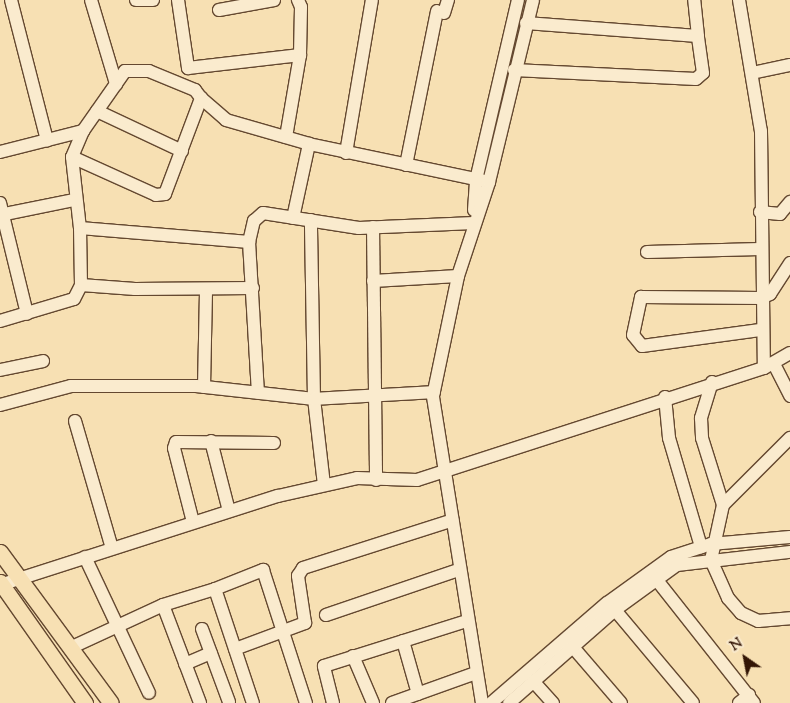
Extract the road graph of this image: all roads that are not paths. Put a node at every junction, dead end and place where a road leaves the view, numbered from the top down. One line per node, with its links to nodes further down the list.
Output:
1 (11, 0): 26 (street)
2 (91, 0): 21 (street)
3 (136, 0): 4 (street)
4 (153, 0)
5 (274, 0): 14 (street)
6 (298, 0): 17 (street)
7 (372, 0): 30 (street)
8 (448, 0): 32 (street)
9 (518, 0): 33 (street)
10 (533, 0): 15 (street)
11 (694, 0): 16 (street)
12 (739, 0): 20 (street)
13 (179, 1): 17 (street)
14 (219, 10)
15 (526, 23): 16 (street); 19 (street)
16 (698, 36): 19 (street)
17 (300, 55): 25 (street)
18 (790, 65): 20 (street)
19 (514, 70): 33 (street)
20 (752, 73): 37 (street)
21 (116, 84): 22 (street); 23 (street)
22 (201, 98): 25 (street); 28 (street)
23 (97, 111): 24 (street); 28 (street)
24 (83, 131): 26 (street); 31 (street)
25 (286, 137): 27 (street)
26 (47, 140): 29 (street)
27 (309, 144): 30 (street); 38 (street)
28 (182, 151): 31 (street)
29 (0, 152)
30 (346, 153): 32 (street)
31 (72, 157): 34 (street)
32 (406, 165): 33 (street)
33 (482, 181): 40 (street)
34 (74, 200): 36 (street); 42 (street)
35 (790, 202): 37 (street)
36 (1, 210): 53 (street)
37 (760, 212): 44 (street)
38 (293, 218): 39 (street); 43 (street)
39 (310, 220): 41 (street); 67 (street)
40 (474, 223): 41 (street); 47 (street)
41 (373, 227): 48 (street)
42 (80, 228): 43 (street); 49 (street)
43 (249, 242): 50 (street)
44 (760, 249): 45 (street); 52 (street)
45 (647, 252)
46 (790, 263): 52 (street)
47 (458, 276): 48 (street); 62 (street)
48 (373, 281): 64 (street)
49 (81, 285): 51 (street); 53 (street)
50 (252, 288): 51 (street); 63 (street)
51 (206, 289): 61 (street)
52 (761, 298): 55 (street); 55 (street)
53 (27, 314): 54 (street)
54 (0, 320)
55 (760, 330): 58 (street)
56 (790, 353): 58 (street)
57 (43, 361): 59 (street)
58 (769, 366): 60 (street); 65 (street)
59 (0, 370)
60 (712, 382): 66 (street); 76 (street)
61 (204, 387): 63 (street); 68 (street)
62 (434, 392): 64 (street); 73 (street)
63 (258, 393): 67 (street)
64 (372, 395): 67 (street); 74 (street)
65 (790, 396)
66 (665, 397): 73 (street); 81 (street)
67 (314, 399): 75 (street)
68 (0, 405)
69 (75, 421): 82 (street)
70 (790, 438): 76 (street)
71 (211, 441): 72 (street); 77 (street); 79 (street)
72 (274, 442)
73 (446, 469): 74 (street); 78 (street)
74 (376, 480): 75 (street)
75 (324, 485): 77 (street)
76 (723, 505): 81 (street)
77 (229, 511): 79 (street)
78 (453, 520): 87 (street); 99 (street)
79 (193, 522): 82 (street)
80 (790, 537): 81 (street)
81 (706, 545): 86 (street); 122 (street)
82 (112, 548): 85 (street)
83 (0, 552): 88 (main road)
84 (790, 552): 86 (street)
85 (85, 557): 88 (street); 97 (street)
86 (711, 560): 89 (street); 95 (street)
87 (458, 570): 94 (street); 96 (street)
88 (20, 578): 90 (street); 102 (main road)
89 (656, 579): 93 (street); 112 (street)
90 (1, 584): 114 (main road)
91 (215, 588): 92 (street); 99 (street); 103 (street)
92 (163, 605): 97 (street); 106 (street)
93 (615, 610): 101 (street); 126 (street)
94 (326, 615)
95 (790, 618)
96 (467, 622): 100 (street); 107 (street)
97 (118, 624): 102 (street); 109 (street)
98 (202, 629): 104 (street)
99 (284, 632): 103 (street); 118 (street)
100 (403, 642): 105 (street); 110 (street)
101 (572, 646): 108 (street); 125 (street)
102 (70, 648): 115 (main road)
103 (235, 649): 111 (street)
104 (211, 653): 106 (street); 117 (street)
105 (353, 656): 113 (street); 119 (street)
106 (185, 664): 116 (street)
107 (476, 673): 110 (street); 121 (street)
108 (533, 681): 123 (street); 124 (street)
109 (149, 693)
110 (418, 694): 120 (street)
111 (251, 698): 117 (street)
112 (748, 700)
113 (330, 702)
114 (84, 703)
115 (110, 703)
116 (200, 703)
117 (228, 703)
118 (306, 703)
119 (373, 703)
120 (392, 703)
121 (482, 703)
122 (492, 703)
123 (509, 703)
124 (553, 703)
125 (621, 703)
126 (693, 703)

